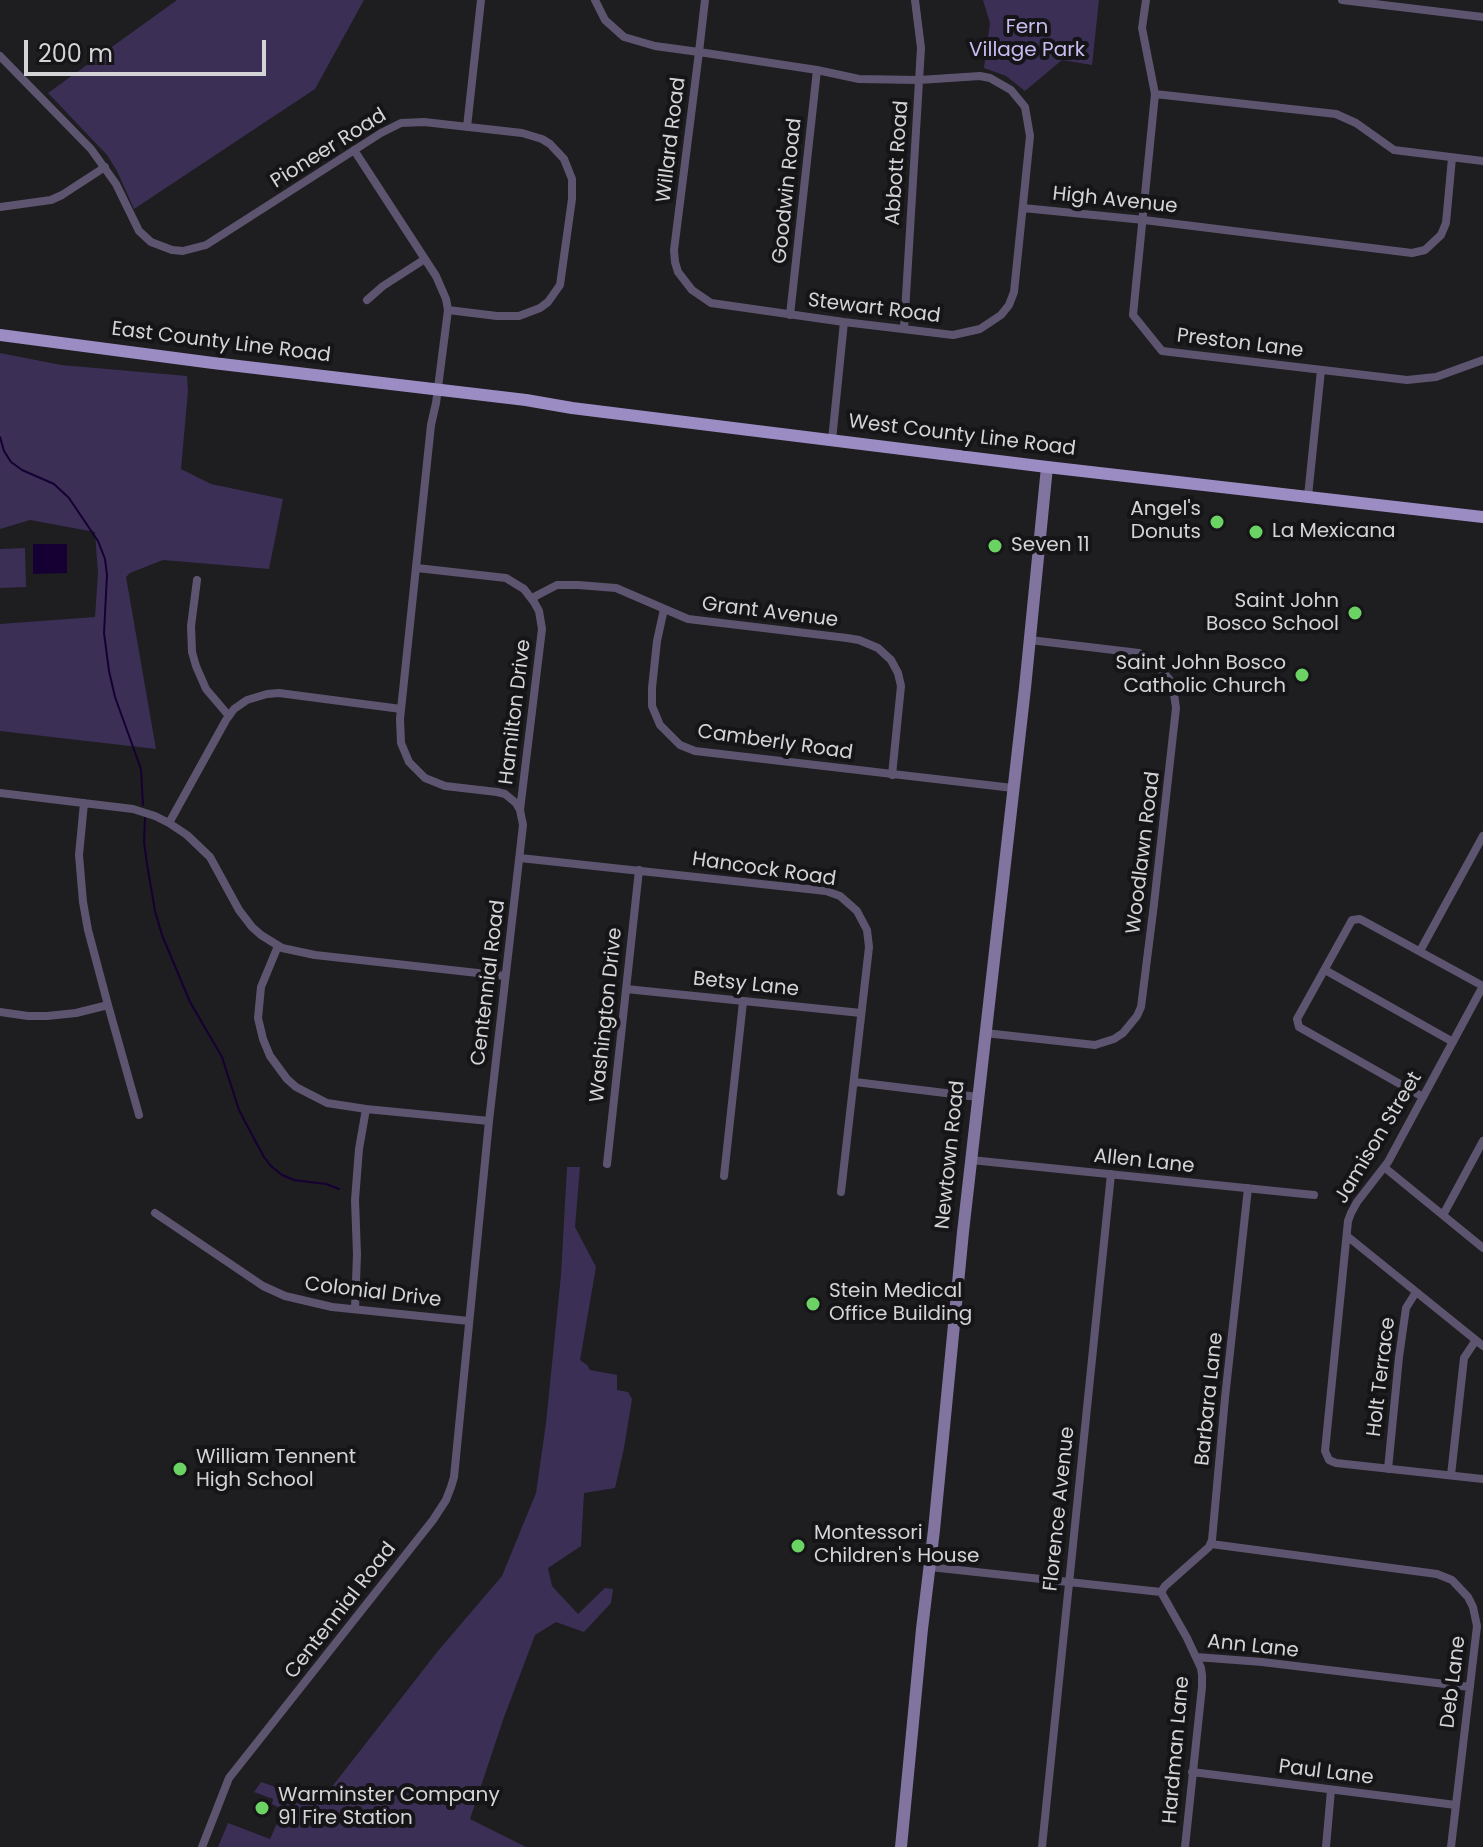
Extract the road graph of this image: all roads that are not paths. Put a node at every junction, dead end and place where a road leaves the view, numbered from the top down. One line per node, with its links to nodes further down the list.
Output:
1 (481, 0): 14 (street)
2 (595, 0): 9 (street, High Avenue)
3 (705, 0): 9 (street, Willard Road)
4 (915, 0): 12 (street, Abbott Road)
5 (1146, 0): 13 (street, Preston Lane)
6 (1342, 0): 7 (street)
7 (1398, 3): 8 (street)
8 (1483, 17)
9 (699, 52): 11 (street, High Avenue); 23 (street, Willard Road)
10 (0, 56): 18 (street, Pioneer Road)
11 (817, 70): 12 (street, High Avenue); 26 (street, Goodwin Road)
12 (919, 80): 20 (street, High Avenue); 28 (street, Abbott Road)
13 (1155, 94): 16 (street); 21 (street, Preston Lane)
14 (467, 127): 15 (street, Pioneer Road); 25 (street, Pioneer Road)
15 (354, 150): 18 (street, Pioneer Road); 22 (street)
16 (1452, 158): 17 (street); 21 (street, High Avenue)
17 (1483, 161)
18 (105, 167): 19 (street)
19 (0, 207)
20 (1023, 208): 21 (street, High Avenue); 28 (street, Stewart Road)
21 (1144, 220): 31 (street, Preston Lane)
22 (425, 259): 24 (street); 25 (street)
23 (684, 281): 26 (street, Stewart Road)
24 (367, 300)
25 (448, 310): 32 (street)
26 (790, 315): 27 (street, Stewart Road)
27 (844, 322): 28 (street, Stewart Road); 33 (street)
28 (904, 329)
29 (0, 335): 32 (main road, East County Line Road)
30 (1483, 360): 31 (street, Preston Lane)
31 (1321, 370): 35 (street)
32 (438, 389): 33 (main road, West County Line Road); 37 (street)
33 (832, 440): 34 (main road, West County Line Road)
34 (1047, 467): 35 (main road, West County Line Road); 41 (street, Newtown Road)
35 (1308, 496): 36 (main road, West County Line Road)
36 (1483, 517)
37 (417, 568): 39 (street); 42 (street)
38 (197, 580): 43 (street)
39 (532, 598): 40 (street, Grant Avenue); 48 (street, Hamilton Drive)
40 (664, 609): 44 (street, Grant Avenue); 44 (street, Camberly Road)
41 (1030, 640): 45 (street, Newtown Road); 63 (street, Woodlawn Road)
42 (401, 709): 43 (street); 48 (street)
43 (229, 716): 49 (street)
44 (892, 775): 45 (street, Camberly Road)
45 (1013, 788): 63 (street, Newtown Road)
46 (0, 793): 47 (street)
47 (84, 803): 49 (street); 60 (street)
48 (520, 810): 51 (street, Centennial Road)
49 (169, 823): 53 (street)
50 (1483, 836): 54 (street)
51 (520, 858): 52 (street, Hancock Road); 56 (street, Centennial Road)
52 (639, 870): 58 (street, Washington Drive); 62 (street, Hancock Road)
53 (278, 946): 56 (street); 68 (street)
54 (1420, 951): 55 (street); 57 (street)
55 (1325, 970): 64 (street); 67 (street)
56 (505, 976): 70 (street, Centennial Road)
57 (1483, 986): 64 (street, Jamison Street)
58 (626, 989): 59 (street, Betsy Lane); 73 (street, Washington Drive)
59 (743, 1002): 62 (street, Betsy Lane); 76 (street)
60 (108, 1005): 61 (street); 69 (street)
61 (0, 1012)
62 (861, 1013): 65 (street, Hancock Road)
63 (985, 1033): 66 (street, Newtown Road)
64 (1453, 1042): 67 (street, Jamison Street)
65 (855, 1082): 66 (street); 78 (street, Hancock Road)
66 (978, 1097): 72 (street, Newtown Road)
67 (1423, 1097): 74 (street, Jamison Street)
68 (366, 1109): 70 (street); 85 (street)
69 (139, 1115)
70 (489, 1121): 86 (street, Centennial Road)
71 (1483, 1141): 81 (street)
72 (971, 1160): 75 (street, Allen Lane); 92 (street, Newtown Road)
73 (607, 1164)
74 (1384, 1167): 81 (street); 82 (street, Jamison Street)
75 (1111, 1174): 77 (street, Allen Lane); 93 (street, Florence Avenue)
76 (724, 1176)
77 (1248, 1188): 79 (street, Allen Lane); 91 (street, Barbara Lane)
78 (841, 1192)
79 (1314, 1195)
80 (155, 1213): 85 (street, Colonial Drive)
81 (1443, 1215): 83 (street)
82 (1347, 1236): 84 (street); 88 (street, Jamison Street)
83 (1483, 1248)
84 (1416, 1292): 87 (street); 88 (street, Holt Terrace)
85 (355, 1309): 86 (street, Colonial Drive)
86 (469, 1321): 100 (street, Centennial Road)
87 (1479, 1343): 89 (street)
88 (1388, 1469): 89 (street)
89 (1451, 1475): 90 (street)
90 (1483, 1479)
91 (1211, 1544): 94 (street); 96 (street, Deb Lane)
92 (930, 1567): 93 (street); 101 (street, Newtown Road)
93 (1068, 1581): 94 (street); 102 (street, Florence Avenue)
94 (1161, 1592): 95 (street, Ann Lane)
95 (1196, 1657): 96 (street, Ann Lane); 97 (street, Hardman Lane)
96 (1470, 1687): 99 (street, Deb Lane)
97 (1192, 1772): 98 (street, Paul Lane); 103 (street, Hardman Lane)
98 (1331, 1790): 99 (street, Paul Lane); 104 (street)
99 (1456, 1805): 105 (street, Deb Lane)
100 (202, 1847)
101 (901, 1847)
102 (1042, 1847)
103 (1185, 1847)
104 (1326, 1847)
105 (1451, 1847)

